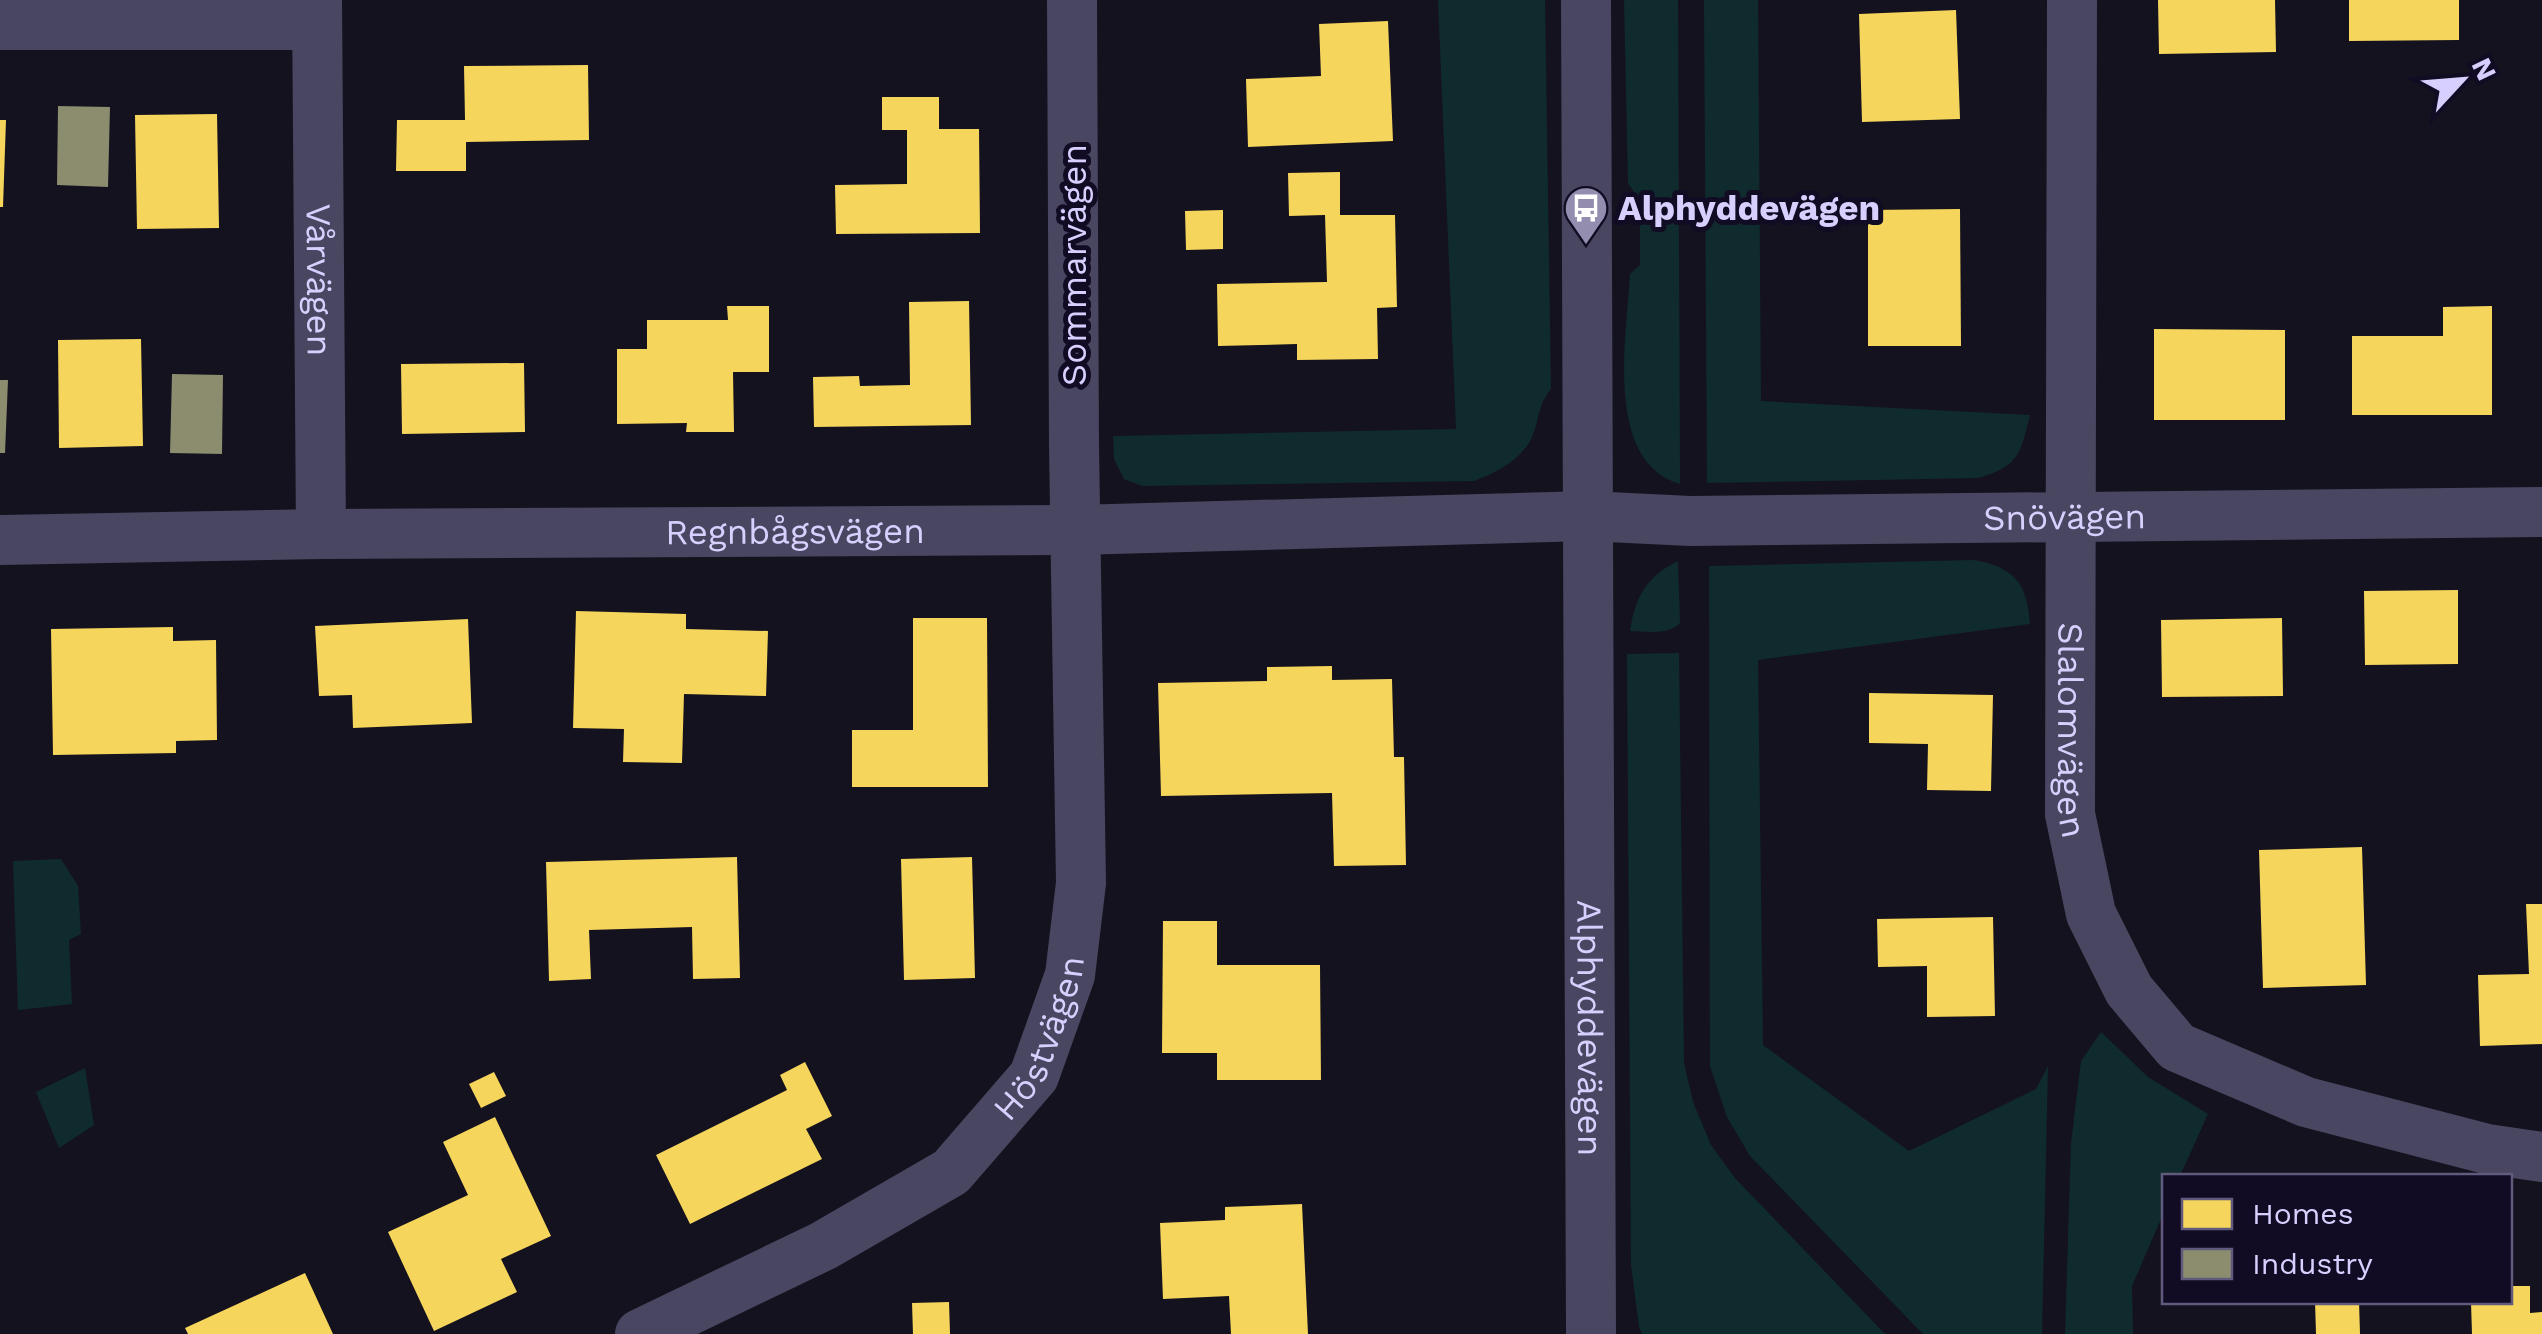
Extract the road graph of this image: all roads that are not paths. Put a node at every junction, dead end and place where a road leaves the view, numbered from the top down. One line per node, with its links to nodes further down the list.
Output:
1 (1072, 0): 9 (street, Sommarvägen)
2 (1586, 0): 7 (street, Alphyddevägen)
3 (2072, 0): 8 (street, Slalomvägen)
4 (317, 13): 5 (street, Vårvägen); 10 (street, Vårvägen)
5 (0, 25)
6 (2542, 512): 8 (street, Snövägen)
7 (1588, 516): 8 (street, Snövägen); 9 (street, Regnbågsvägen); 14 (street, Alphyddevägen)
8 (2073, 518): 12 (street, Slalomvägen)
9 (1075, 530): 10 (street, Regnbågsvägen); 13 (street, Höstvägen)
10 (321, 534): 11 (street, Regnbågsvägen)
11 (0, 540)
12 (2542, 1157)
13 (640, 1334)
14 (1592, 1334)

